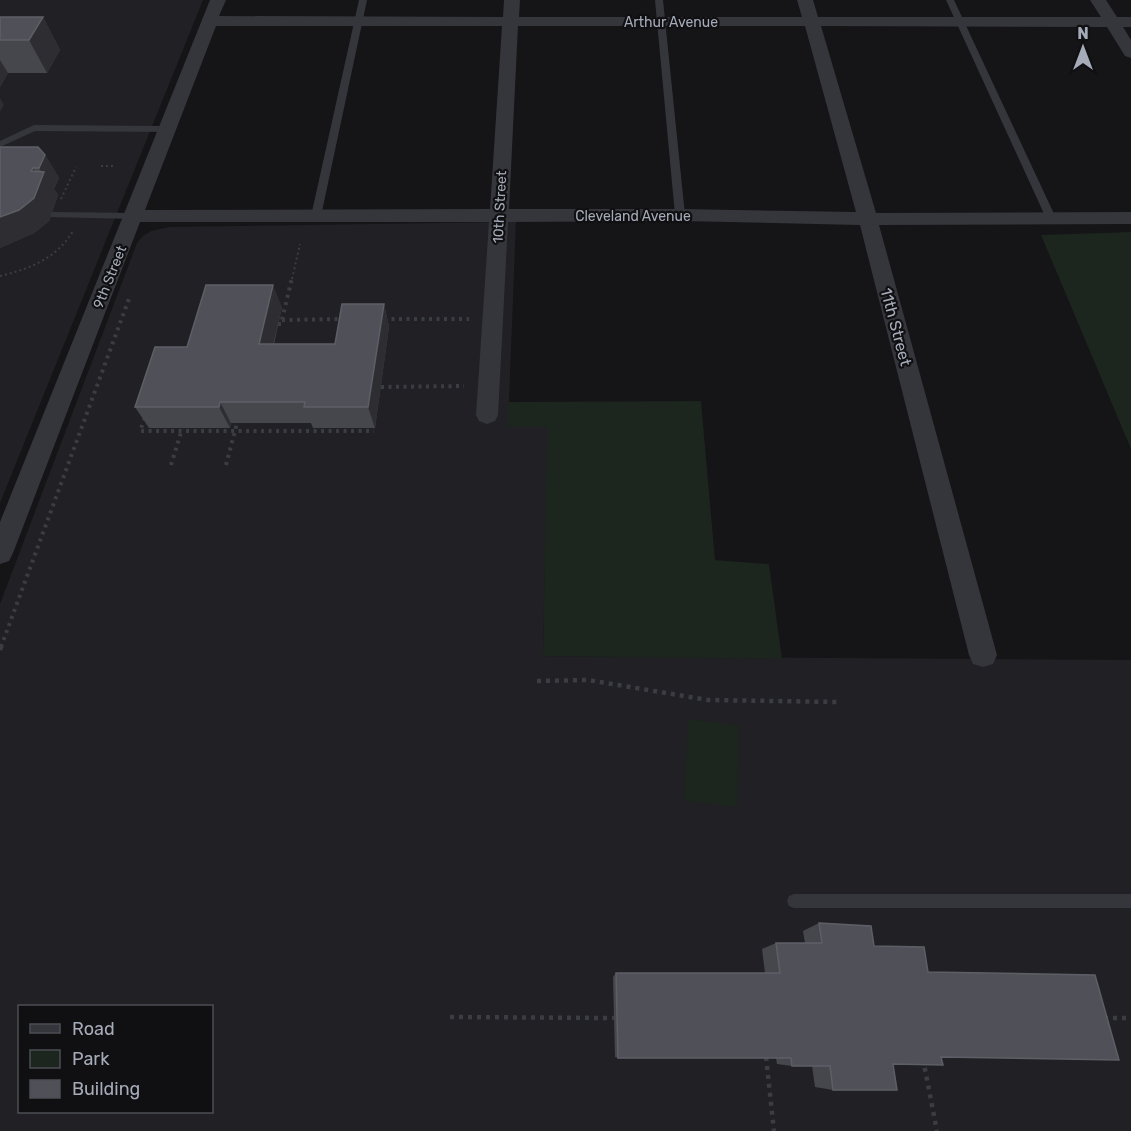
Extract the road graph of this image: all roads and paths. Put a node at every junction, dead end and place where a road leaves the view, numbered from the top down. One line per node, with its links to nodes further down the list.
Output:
1 (219, 0): 8 (street, 9th Street)
2 (363, 0): 9 (lane)
3 (512, 0): 10 (street, 10th Street)
4 (659, 0): 11 (lane)
5 (805, 0): 12 (street, 11th Street)
6 (950, 0): 13 (lane)
7 (1098, 0): 14 (street)
8 (211, 21): 9 (street, Arthur Avenue); 17 (street, 9th Street)
9 (359, 21): 10 (street, Arthur Avenue); 28 (lane)
10 (511, 22): 11 (street, Arthur Avenue); 29 (street, 10th Street)
11 (662, 22): 12 (street, Arthur Avenue); 26 (lane)
12 (811, 22): 13 (street, Arthur Avenue); 32 (street, 11th Street)
13 (960, 22): 14 (street, Arthur Avenue); 30 (lane)
14 (1112, 22): 15 (street, Arthur Avenue); 16 (street)
15 (1131, 22)
16 (1131, 53)
17 (168, 129): 18 (lane); 27 (street, 9th Street)
18 (26, 132): 19 (lane); 20 (lane)
19 (0, 144)
20 (19, 145)
21 (76, 166): 24 (path)
22 (101, 166): 23 (path)
23 (113, 166)
24 (53, 215): 25 (lane)
25 (80, 215): 27 (lane); 34 (path)
26 (680, 215): 29 (street, Cleveland Avenue); 32 (street, Cleveland Avenue)
27 (134, 216): 28 (street, Cleveland Avenue); 51 (street, 9th Street)
28 (316, 216): 29 (street, Cleveland Avenue)
29 (499, 216): 41 (street, 10th Street)
30 (1052, 218): 31 (street, Cleveland Avenue); 32 (street, Cleveland Avenue)
31 (1131, 218)
32 (868, 219): 53 (street, 11th Street)
33 (300, 244): 39 (path)
34 (0, 276)
35 (133, 289): 52 (path)
36 (351, 319): 39 (path)
37 (374, 319): 38 (path)
38 (476, 319)
39 (282, 320): 40 (path)
40 (278, 324)
41 (489, 386): 42 (path); 44 (street, 10th Street)
42 (381, 387)
43 (147, 410): 46 (path)
44 (487, 415)
45 (237, 423): 47 (path)
46 (182, 430): 47 (path); 49 (path)
47 (235, 431): 48 (path); 50 (path)
48 (374, 431)
49 (171, 465)
50 (226, 465)
51 (0, 553)
52 (0, 650)
53 (983, 655)
54 (537, 681): 55 (path)
55 (838, 702)
56 (794, 901): 57 (lane)
57 (1131, 901)
58 (450, 1017): 59 (path)
59 (614, 1018)
60 (1101, 1018): 61 (path)
61 (1131, 1018)
62 (922, 1056): 65 (path)
63 (766, 1057): 64 (path)
64 (774, 1131)
65 (937, 1131)

